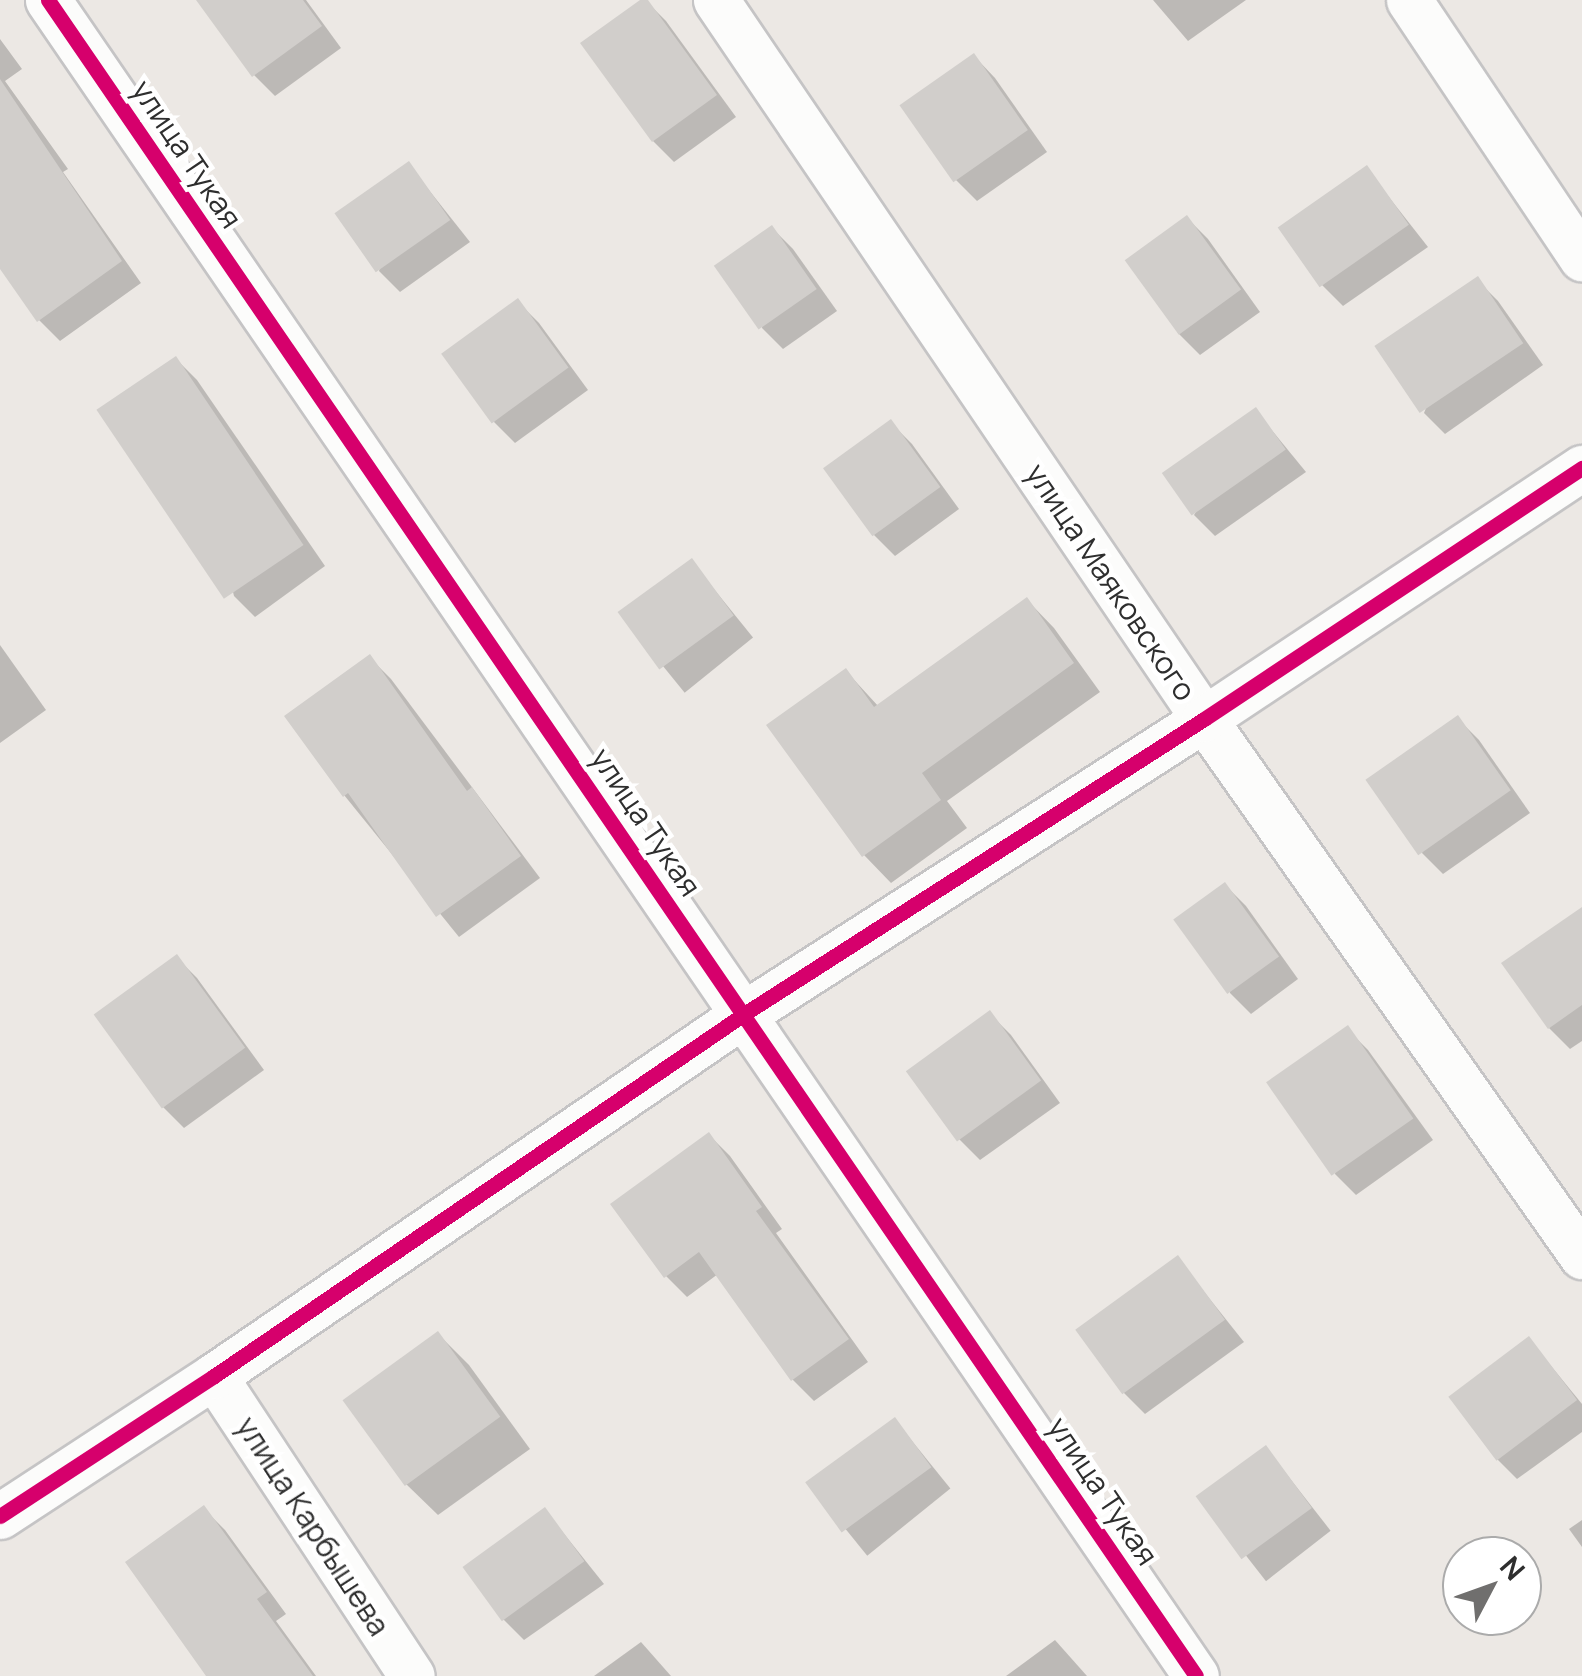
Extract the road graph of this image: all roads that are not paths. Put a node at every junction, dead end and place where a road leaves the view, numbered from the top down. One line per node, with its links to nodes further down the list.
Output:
1 (48, 0): 7 (street, улица Тукая)
2 (716, 0): 6 (street, улица Маяковского)
3 (1410, 0): 4 (street)
4 (1582, 258)
5 (1582, 468): 6 (street)
6 (1204, 720): 7 (street); 8 (street, улица Маяковского)
7 (744, 1014): 9 (street); 12 (street, улица Тукая)
8 (1582, 1256)
9 (214, 1376): 10 (street); 11 (street, улица Карбышева)
10 (0, 1516)
11 (412, 1676)
12 (1196, 1676)

